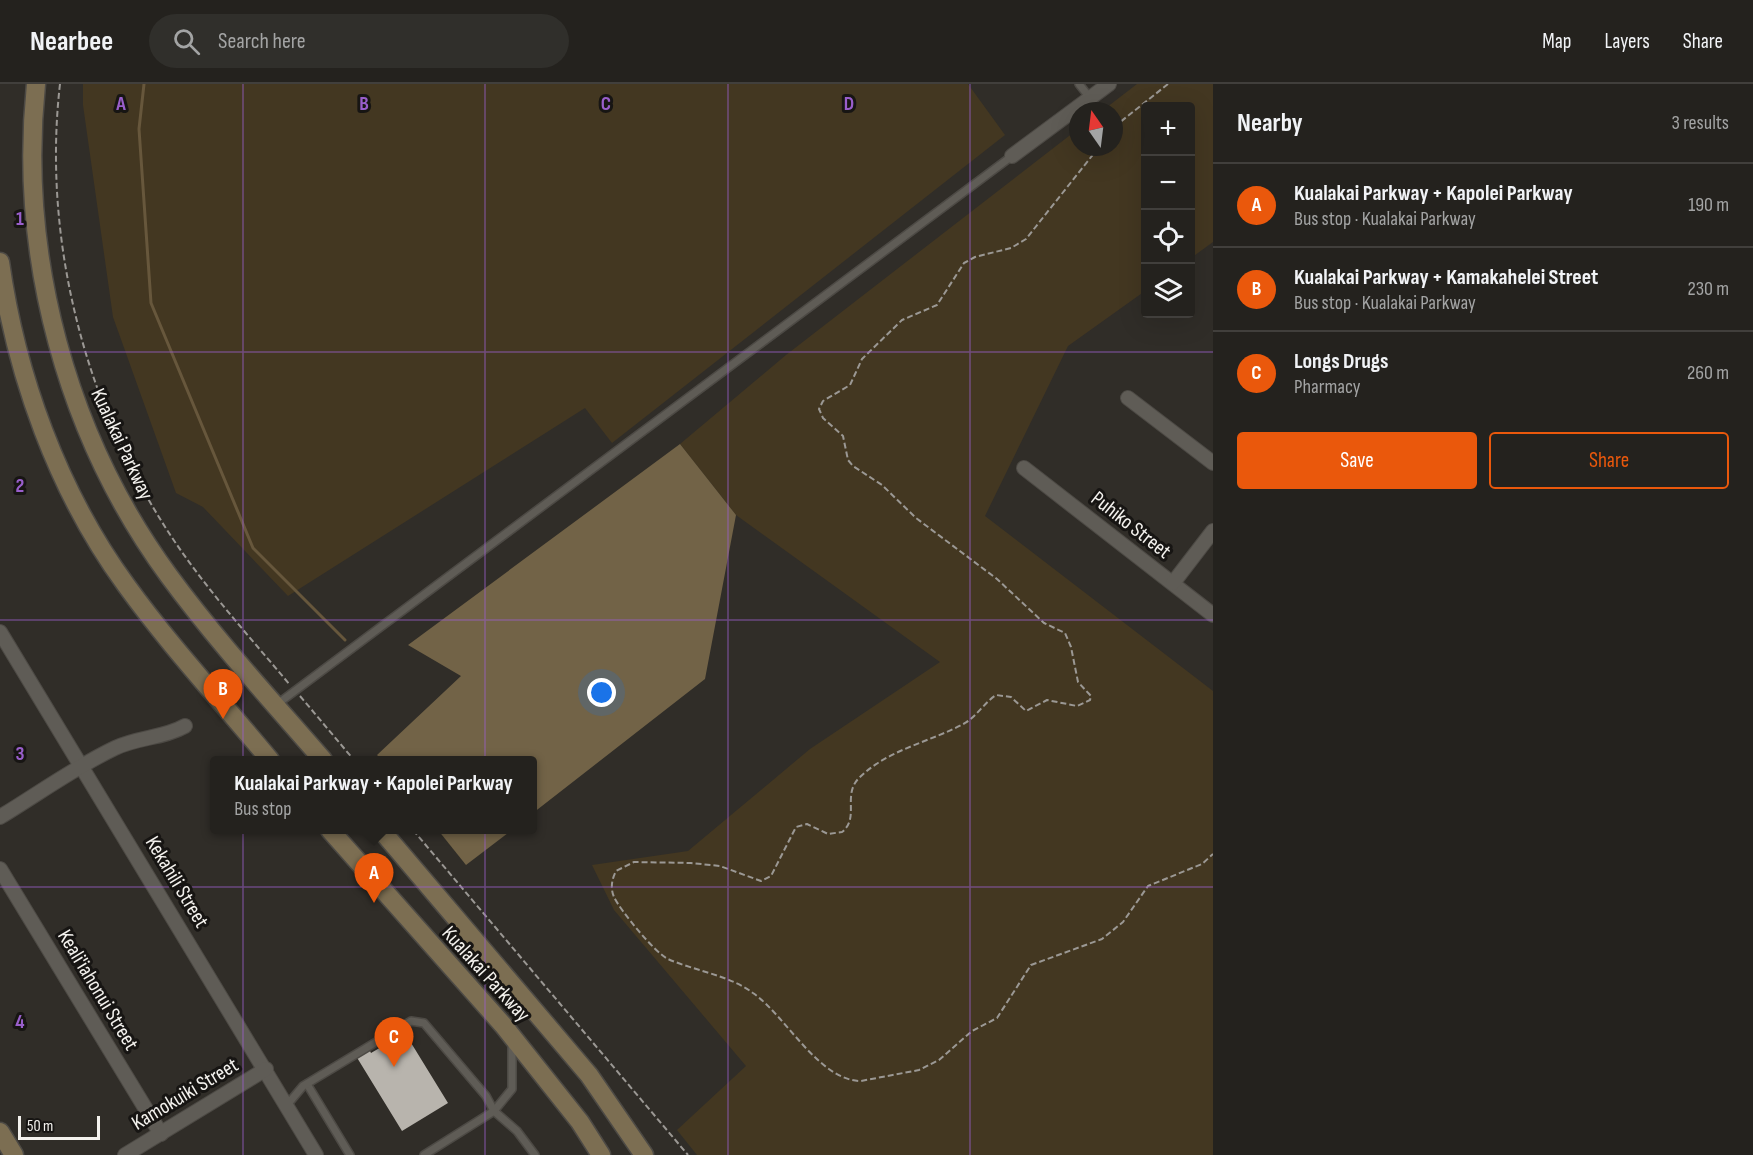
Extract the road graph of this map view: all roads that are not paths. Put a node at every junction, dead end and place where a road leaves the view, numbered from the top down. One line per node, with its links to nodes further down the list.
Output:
1 (36, 84): 14 (main road, Kualakai Parkway)
2 (1079, 84): 4 (lane)
3 (1109, 84): 4 (street)
4 (1090, 98): 5 (street)
5 (1012, 156): 14 (lane)
6 (0, 262): 16 (main road)
7 (1128, 398): 8 (street)
8 (1213, 463)
9 (1024, 468): 11 (street, Puhiko Street)
10 (1213, 531): 11 (street)
11 (1173, 584): 12 (street, Puhiko Street)
12 (1213, 615)
13 (0, 632): 18 (street, Kekahili Street)
14 (275, 705): 17 (main road, Kualakai Parkway)
15 (185, 726): 18 (street)
16 (267, 756)
17 (320, 756)
18 (82, 767): 19 (street); 24 (street, Kekahili Street)
19 (0, 817)
20 (334, 834): 23 (main road, Kualakai Parkway)
21 (384, 834): 37 (main road, Kualakai Parkway)
22 (0, 869): 29 (street, Keali'iahonui Street)
23 (512, 1037): 27 (lane); 36 (main road, Kualakai Parkway)
24 (266, 1069): 26 (street, Kekahili Street); 29 (street, Kamokuiki Street)
25 (307, 1084): 26 (lane); 27 (lane); 33 (lane)
26 (287, 1105): 32 (street, Kekahili Street)
27 (494, 1111): 34 (lane); 35 (lane)
28 (0, 1132): 30 (main road)
29 (160, 1134): 31 (street, Kamokuiki Street)
30 (14, 1155)
31 (125, 1155)
32 (316, 1155)
33 (350, 1155)
34 (424, 1155)
35 (535, 1155)
36 (601, 1155)
37 (644, 1155)

